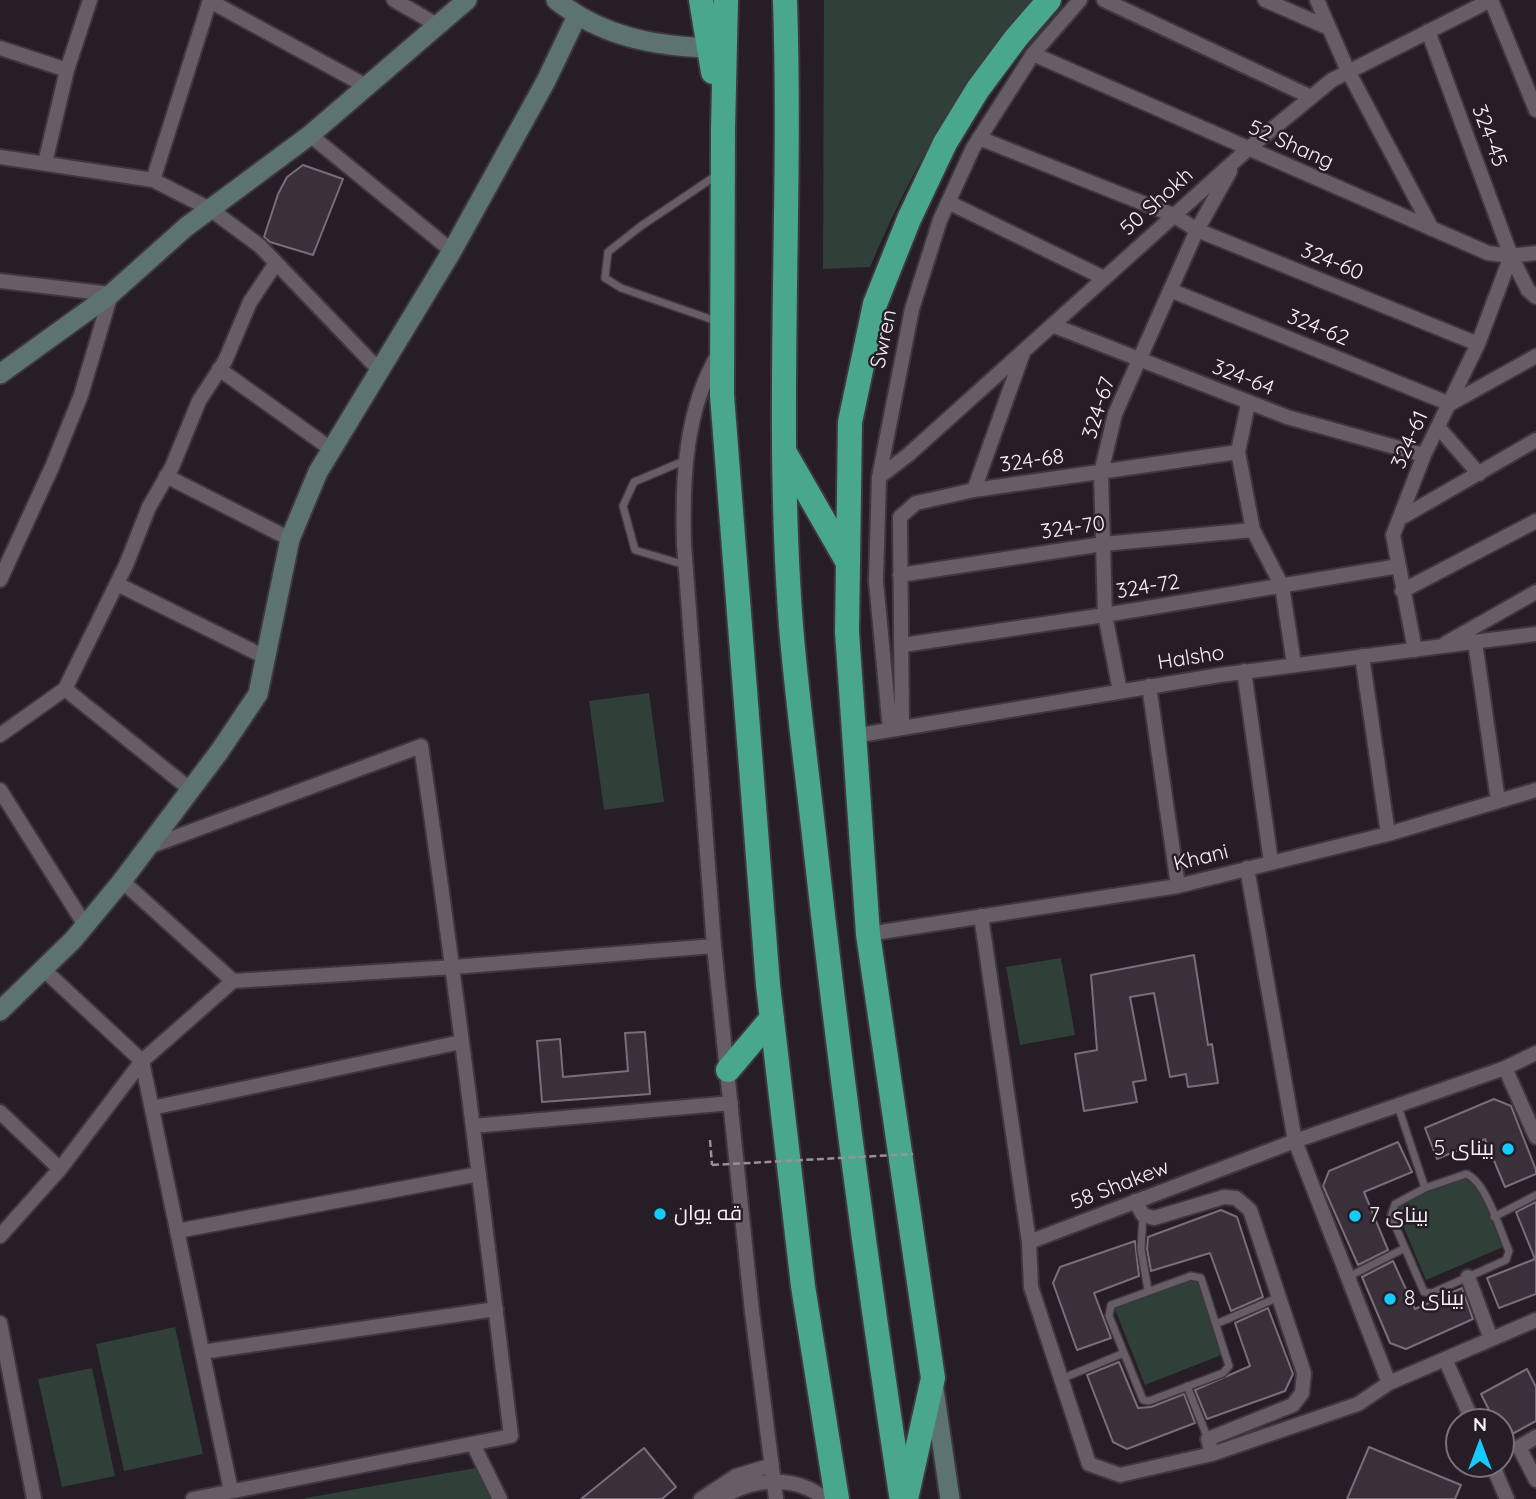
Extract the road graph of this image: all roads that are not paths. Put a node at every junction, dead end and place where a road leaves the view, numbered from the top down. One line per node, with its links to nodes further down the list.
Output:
1 (90, 0): 23 (street)
2 (394, 0): 17 (street)
3 (467, 0): 17 (street)
4 (556, 0): 16 (street)
5 (701, 0): 21 (highway)
6 (726, 0): 29 (highway)
7 (785, 0): 25 (highway)
8 (794, 0): 25 (highway)
9 (1049, 0): 80 (highway)
10 (1080, 0): 22 (street, Swren)
11 (1104, 0): 27 (street)
12 (1265, 0): 18 (street)
13 (1317, 0): 18 (street)
14 (1491, 0): 19 (street, 50 Shokh); 28 (street)
15 (210, 1): 26 (street); 37 (street)
16 (576, 16): 21 (street); 43 (street)
17 (439, 26): 26 (street)
18 (1329, 28): 24 (street)
19 (1428, 31): 24 (street, 50 Shokh); 45 (street, 324-45)
20 (0, 48): 23 (street)
21 (709, 48): 29 (highway)
22 (1033, 54): 31 (street, Swren); 32 (street, 52 Shang)
23 (67, 70): 35 (street)
24 (1348, 71): 27 (street, 50 Shokh); 41 (street)
25 (788, 82): 66 (highway)
26 (366, 86): 30 (street)
27 (1311, 97): 32 (street, 50 Shokh)
28 (1536, 110)
29 (723, 129): 36 (highway)
30 (310, 135): 39 (street); 43 (street)
31 (979, 138): 38 (street, Swren); 40 (street, 324-60)
32 (1248, 149): 34 (street, 50 Shokh); 41 (street, 52 Shang)
33 (0, 157): 35 (street)
34 (1236, 160): 40 (street, 50 Shokh); 42 (street, 324-67)
35 (45, 163): 37 (street)
36 (723, 171): 53 (highway); 53 (lane)
37 (153, 180): 39 (street)
38 (948, 202): 47 (street); 73 (street, Swren)
39 (210, 209): 46 (street); 50 (street)
40 (1173, 215): 42 (street, 324-60); 47 (street, 50 Shokh)
41 (1432, 229): 45 (street, 52 Shang)
42 (1197, 230): 49 (street, 324-67); 54 (street, 324-60)
43 (452, 251): 59 (street)
44 (1536, 253): 45 (street, 52 Shang)
45 (1511, 256): 51 (street, 324-45); 54 (street, 324-61)
46 (276, 263): 58 (street); 59 (street)
47 (1104, 278): 52 (street, 50 Shokh)
48 (0, 281): 50 (street)
49 (1170, 290): 57 (street, 324-67); 62 (street, 324-62)
50 (111, 294): 60 (street); 84 (street)
51 (1536, 297)
52 (1052, 325): 55 (street, 50 Shokh); 57 (street, 324-64)
53 (723, 335): 69 (street); 123 (highway)
54 (1478, 344): 62 (street, 324-61)
55 (1025, 349): 73 (street, 50 Shokh); 74 (street)
56 (1536, 356): 62 (street)
57 (1139, 359): 61 (street, 324-64); 70 (street, 324-67)
58 (219, 369): 65 (street); 72 (street)
59 (379, 370): 65 (street)
60 (0, 374)
61 (1248, 404): 67 (street); 68 (street, 324-64)
62 (1450, 404): 63 (street, 324-61)
63 (1438, 427): 68 (street, 324-61); 71 (street)
64 (1536, 440): 71 (street)
65 (331, 449): 78 (street)
66 (783, 449): 80 (highway); 181 (highway)
67 (1238, 452): 70 (street, 324-68); 77 (street)
68 (1424, 455): 75 (street, 324-61)
69 (686, 460): 81 (street); 81 (lane)
70 (1101, 473): 74 (street, 324-68); 79 (street, 324-67)
71 (1479, 474): 75 (street)
72 (166, 476): 78 (street); 85 (street)
73 (879, 477): 102 (street, Swren)
74 (974, 490): 83 (street, 324-68)
75 (1399, 519): 82 (street, 324-61)
76 (1536, 521): 87 (street)
77 (1253, 530): 79 (street, 324-70); 86 (street)
78 (290, 539): 96 (street)
79 (1103, 544): 83 (street, 324-70); 89 (street, 324-67)
80 (848, 561): 104 (highway)
81 (686, 565): 118 (street)
82 (1399, 566): 86 (street, 324-72); 87 (street, 324-61)
83 (900, 575): 92 (street)
84 (0, 580)
85 (117, 584): 96 (street); 100 (street)
86 (1282, 586): 89 (street, 324-72); 97 (street)
87 (1402, 591): 94 (street, 324-61)
88 (1536, 592): 93 (street)
89 (1105, 615): 92 (street, 324-72); 101 (street, 324-67)
90 (1536, 634): 91 (street, Halsho)
91 (1475, 642): 93 (street, Halsho); 108 (street)
92 (902, 645): 102 (street)
93 (1440, 646): 94 (street, Halsho)
94 (1415, 650): 95 (street, Halsho)
95 (1362, 656): 97 (street, Halsho); 109 (street)
96 (265, 657): 106 (street)
97 (1294, 664): 98 (street, Halsho)
98 (1244, 671): 99 (street, Halsho); 111 (street)
99 (1149, 686): 101 (street, Halsho); 114 (street)
100 (65, 689): 103 (street); 106 (street)
101 (1120, 691): 102 (street, Halsho)
102 (896, 729): 104 (street, Halsho)
103 (0, 735)
104 (854, 736): 117 (highway)
105 (0, 790): 116 (street)
106 (191, 790): 110 (street)
107 (1536, 790): 108 (street, Khani)
108 (1498, 801): 109 (street, Khani)
109 (1388, 834): 111 (street, Khani)
110 (145, 848): 113 (street); 119 (street)
111 (1271, 862): 112 (street, Khani)
112 (1247, 868): 114 (street, Khani); 135 (street)
113 (122, 881): 116 (street); 121 (street)
114 (1178, 886): 115 (street, Khani)
115 (981, 916): 117 (street, Khani); 145 (street)
116 (85, 925): 120 (street)
117 (868, 934): 159 (highway)
118 (714, 946): 119 (street); 128 (street)
119 (454, 967): 121 (street); 124 (street)
120 (43, 969): 122 (street); 126 (street)
121 (233, 981): 126 (street)
122 (0, 1011)
123 (772, 1018): 128 (highway); 180 (highway)
124 (461, 1042): 131 (street); 133 (street)
125 (1535, 1056): 127 (street, 58 Shakew)
126 (142, 1061): 131 (street); 136 (street)
127 (1505, 1068): 130 (street, 58 Shakew); 134 (street)
128 (728, 1070): 129 (street)
129 (731, 1103): 133 (street); 168 (street)
130 (1398, 1106): 135 (street, 58 Shakew); 138 (lane)
131 (152, 1108): 143 (street)
132 (0, 1112): 136 (street)
133 (473, 1126): 137 (street)
134 (1536, 1137)
135 (1295, 1141): 140 (street, 58 Shakew); 147 (street)
136 (60, 1170): 144 (street)
137 (479, 1174): 143 (street); 151 (street)
138 (1425, 1188): 142 (lane); 146 (lane)
139 (1536, 1195): 142 (lane)
140 (1136, 1201): 141 (street); 145 (street, 58 Shakew)
141 (1143, 1215): 149 (lane); 150 (street)
142 (1494, 1217): 148 (lane)
143 (177, 1231): 156 (street)
144 (0, 1236)
145 (1029, 1242): 160 (street)
146 (1405, 1248): 147 (lane); 148 (lane)
147 (1348, 1277): 161 (street)
148 (1468, 1277): 155 (street)
149 (1148, 1290): 154 (lane); 157 (lane)
150 (1279, 1297): 154 (lane); 165 (street)
151 (496, 1309): 156 (street); 166 (street)
152 (1536, 1320): 155 (street)
153 (0, 1323): 174 (street)
154 (1216, 1324): 162 (lane)
155 (1491, 1339): 158 (street)
156 (202, 1352): 172 (street)
157 (1124, 1353): 160 (lane); 162 (lane)
158 (1445, 1359): 161 (street); 163 (street)
159 (933, 1378): 181 (highway); 182 (street)
160 (1061, 1379): 167 (street)
161 (1389, 1383): 167 (street)
162 (1187, 1386): 165 (lane)
163 (1467, 1408)
164 (1536, 1437): 170 (street)
165 (1208, 1439): 167 (street)
166 (473, 1444): 172 (street); 176 (street)
167 (1212, 1454)
168 (772, 1465): 171 (street); 177 (street)
169 (1498, 1478): 183 (street)
170 (1536, 1480)
171 (774, 1481): 173 (street); 178 (street); 179 (street)
172 (231, 1492): 175 (street)
173 (724, 1498)
174 (34, 1499)
175 (193, 1499)
176 (500, 1499)
177 (701, 1499)
178 (776, 1499)
179 (825, 1499)
180 (837, 1499)
181 (904, 1499)
182 (950, 1499)
183 (1507, 1499)

